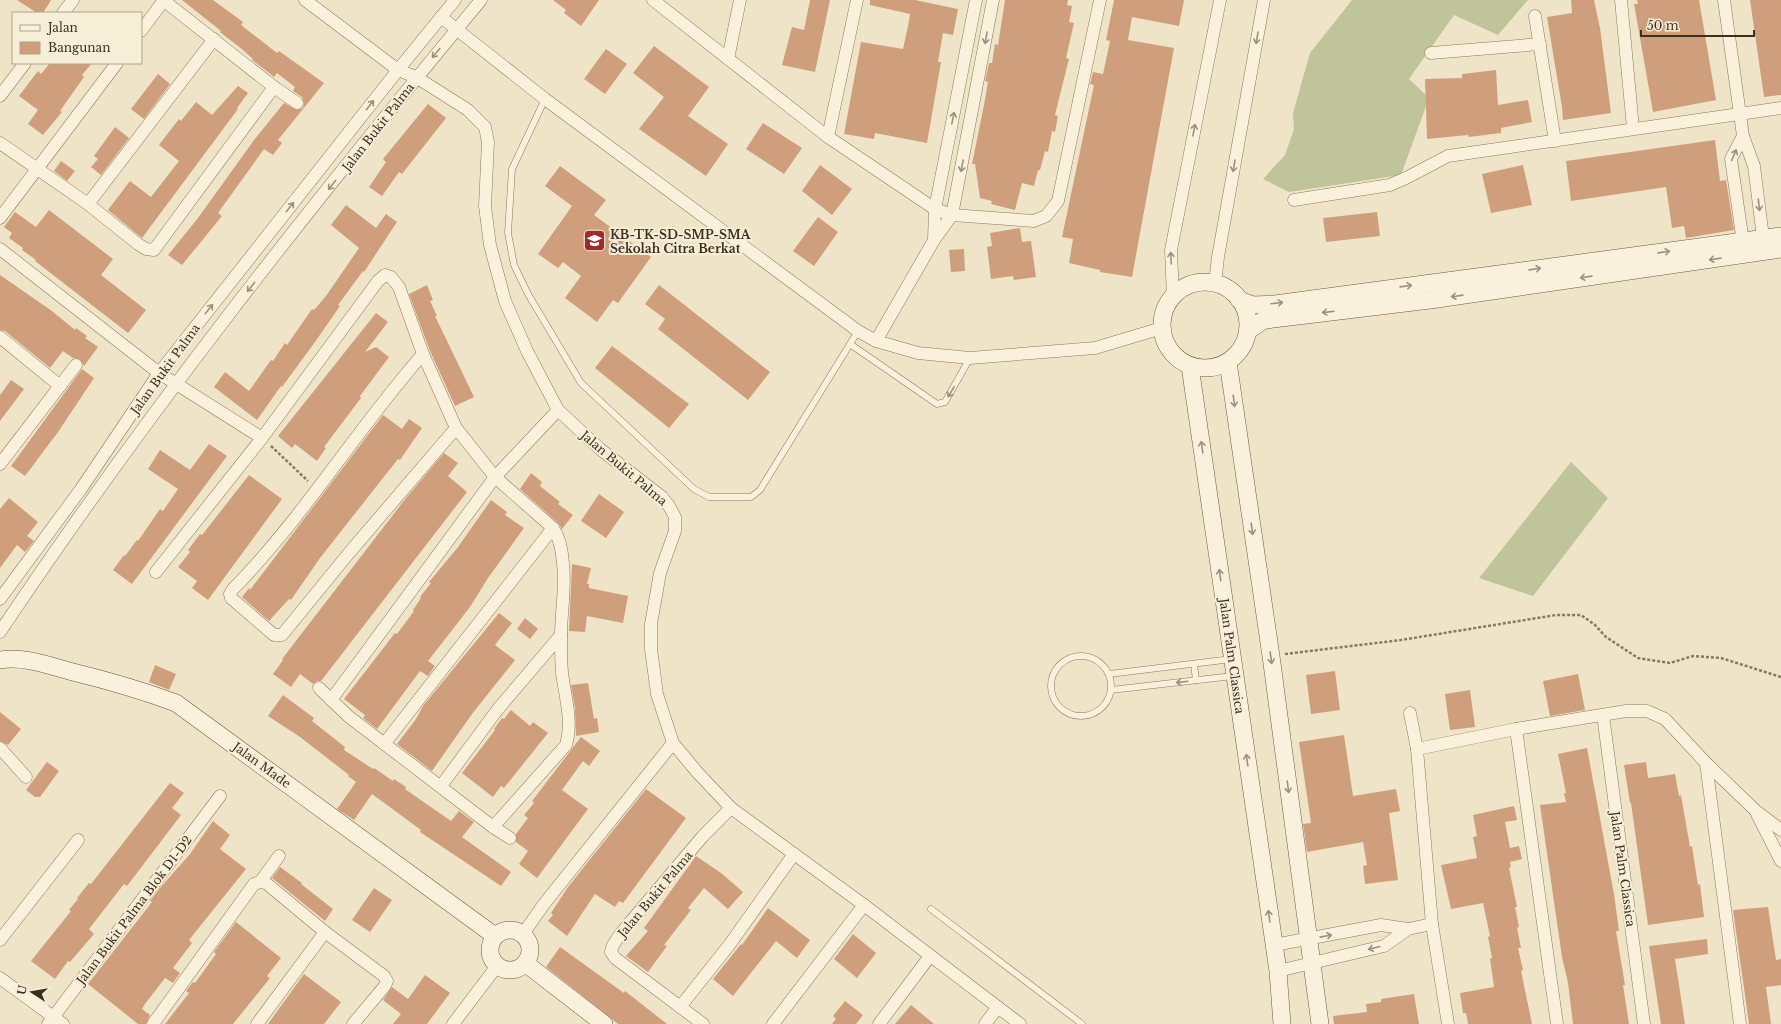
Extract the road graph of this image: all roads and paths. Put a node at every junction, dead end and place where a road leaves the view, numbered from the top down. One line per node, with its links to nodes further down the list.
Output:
1 (74, 0): 16 (street)
2 (164, 0): 20 (street); 21 (street)
3 (305, 0): 27 (street)
4 (455, 0): 18 (street, Jalan Bukit Palma)
5 (481, 0): 19 (street)
6 (653, 0): 24 (street)
7 (740, 0): 24 (street)
8 (857, 0): 37 (street)
9 (976, 0): 43 (street, one-way to 9)
10 (993, 0): 44 (street, one-way to 44)
11 (1100, 0): 44 (street)
12 (1220, 0): 52 (street, one-way to 12)
13 (1264, 0): 51 (street, one-way to 51)
14 (1620, 0): 35 (street)
15 (1724, 0): 34 (street)
16 (65, 12)
17 (1536, 16): 22 (street)
18 (441, 17): 19 (street); 27 (street, Jalan Bukit Palma)
19 (457, 29): 28 (street, one-way to 28); 31 (street)
20 (142, 30)
21 (214, 39): 29 (street); 42 (street)
22 (1540, 44): 23 (street); 38 (street)
23 (1431, 54)
24 (728, 58): 37 (street)
25 (24, 64): 30 (street)
26 (116, 64): 40 (street)
27 (398, 70): 28 (street); 65 (street, Jalan Bukit Palma, one-way to 27)
28 (416, 78): 66 (street, Jalan Bukit Palma, one-way to 66); 68 (street, Jalan Bukit Palma)
29 (274, 88): 32 (street); 42 (street)
30 (0, 96)
31 (545, 99): 56 (street); 59 (lane)
32 (297, 103)
33 (1781, 108): 34 (street)
34 (1740, 113): 35 (street); 36 (street)
35 (1633, 128): 38 (street)
36 (1743, 136): 48 (street, one-way to 48); 49 (street, one-way to 36)
37 (828, 137): 43 (street)
38 (1555, 140): 41 (street)
39 (0, 143): 40 (street)
40 (38, 168): 42 (street); 45 (street)
41 (1294, 200)
42 (88, 204)
43 (935, 208): 44 (street); 47 (street)
44 (952, 215): 47 (street)
45 (0, 218)
46 (1781, 236): 48 (street)
47 (934, 240): 58 (street)
48 (1770, 246): 49 (street)
49 (1744, 248): 53 (street, one-way to 49); 55 (street, one-way to 55)
50 (0, 249): 65 (street)
51 (1215, 283): 52 (street); 53 (street)
52 (1173, 297): 54 (street)
53 (1240, 300): 55 (street)
54 (1162, 328): 61 (street); 64 (street)
55 (1248, 330): 62 (street)
56 (858, 331): 58 (street); 59 (lane)
57 (0, 337): 67 (street)
58 (876, 341): 61 (street)
59 (850, 344): 61 (lane, one-way to 59)
60 (423, 354): 69 (street); 70 (street); 73 (street)
61 (970, 358)
62 (1228, 362): 64 (street); 79 (street, one-way to 79)
63 (76, 365): 67 (street)
64 (1190, 366): 82 (street, Jalan Palm Classica, one-way to 64)
65 (159, 373): 66 (street); 76 (street, Jalan Bukit Palma)
66 (175, 383): 70 (street, Jalan Bukit Palma); 77 (street, Jalan Bukit Palma)
67 (60, 386): 71 (street)
68 (558, 410): 72 (street); 92 (street, Jalan Bukit Palma)
69 (456, 428): 72 (street); 73 (street)
70 (262, 438): 73 (path); 75 (street)
71 (0, 464)
72 (495, 477): 74 (street); 88 (street)
73 (316, 489)
74 (553, 528): 78 (street); 93 (street)
75 (156, 572)
76 (0, 599)
77 (0, 632)
78 (561, 635): 98 (street); 102 (street)
79 (1271, 656): 84 (path); 118 (street, one-way to 118)
80 (0, 660): 116 (street, Jalan Made)
81 (1194, 664): 82 (lane); 83 (lane); 85 (lane)
82 (1234, 668): 85 (lane); 119 (street, Jalan Palm Classica, one-way to 82)
83 (1109, 674): 87 (lane); 87 (lane)
84 (1781, 677)
85 (1196, 680): 87 (lane, one-way to 87)
86 (319, 688): 88 (street)
87 (1111, 690)
88 (331, 700): 93 (street)
89 (1410, 713): 95 (street)
90 (1603, 715): 91 (street); 96 (street); 144 (street, Jalan Palm Classica)
91 (1516, 729): 95 (street); 143 (street)
92 (674, 742): 100 (street, Jalan Bukit Palma); 115 (street)
93 (384, 744): 98 (street)
94 (0, 748): 97 (street)
95 (1417, 749): 112 (street)
96 (1706, 763): 101 (street); 145 (street)
97 (26, 777)
98 (441, 786): 102 (street)
99 (220, 796): 128 (street, Jalan Bukit Palma Blok D1-D2)
100 (731, 808): 106 (street, Jalan Bukit Palma); 126 (street, Jalan Bukit Palma)
101 (1756, 811): 103 (street); 108 (street)
102 (493, 827): 104 (street)
103 (1781, 830)
104 (510, 838)
105 (78, 840): 117 (street)
106 (794, 854): 110 (street, Jalan Bukit Palma); 126 (street)
107 (279, 856): 109 (street)
108 (1781, 861)
109 (260, 882): 114 (street); 129 (street)
110 (864, 905): 120 (street, Jalan Bukit Palma); 135 (street)
111 (931, 909): 139 (lane)
112 (1432, 924): 113 (street); 142 (street)
113 (1408, 929): 118 (street, one-way to 113); 122 (street, one-way to 122)
114 (326, 932): 130 (street); 131 (street)
115 (523, 934): 116 (street); 121 (street)
116 (495, 936): 123 (street)
117 (0, 940)
118 (1307, 940): 119 (street); 122 (street)
119 (1274, 945): 124 (street, Jalan Palm Classica)
120 (930, 956): 127 (street, Jalan Bukit Palma); 136 (street)
121 (525, 963): 123 (street); 133 (street)
122 (1313, 964): 124 (street); 141 (street)
123 (497, 966): 132 (street)
124 (1278, 971): 140 (street, Jalan Palm Classica)
125 (0, 978): 128 (street)
126 (680, 1007): 134 (street, Jalan Bukit Palma)
127 (998, 1007): 137 (street); 138 (street, Jalan Bukit Palma)
128 (54, 1022)
129 (153, 1024)
130 (257, 1024)
131 (353, 1024)
132 (453, 1024)
133 (604, 1024)
134 (703, 1024)
135 (773, 1024)
136 (879, 1024)
137 (985, 1024)
138 (1020, 1024)
139 (1082, 1024)
140 (1282, 1024)
141 (1320, 1024)
142 (1448, 1024)
143 (1557, 1024)
144 (1644, 1024)
145 (1740, 1024)

